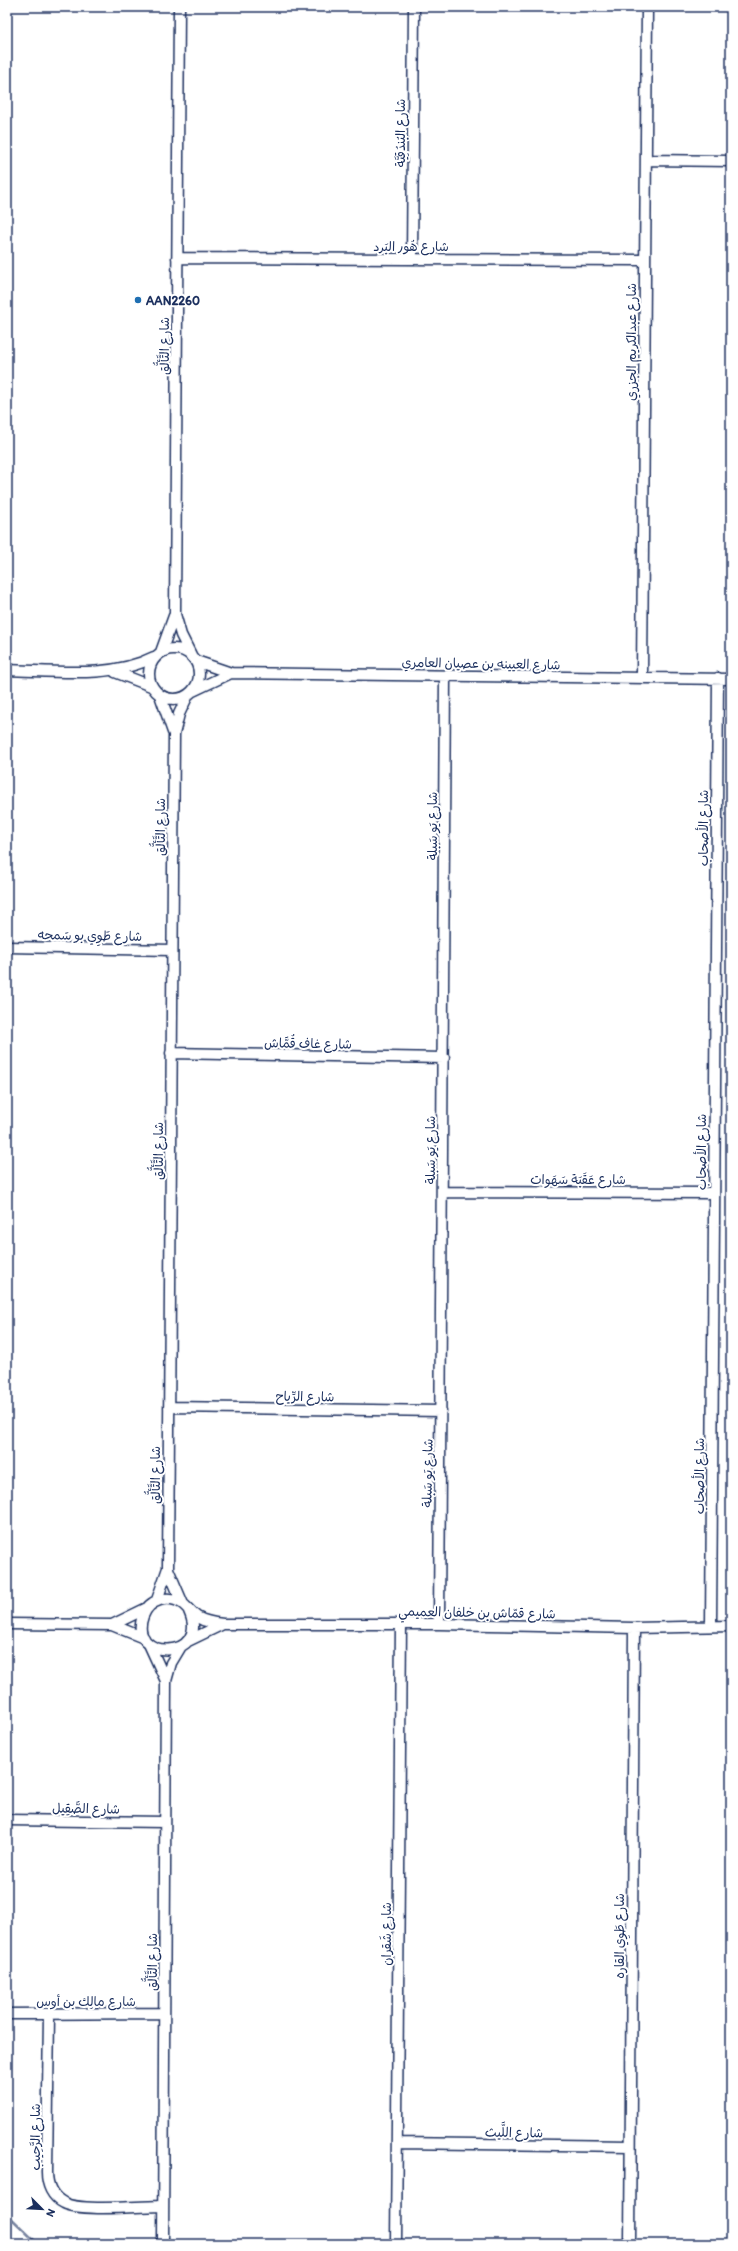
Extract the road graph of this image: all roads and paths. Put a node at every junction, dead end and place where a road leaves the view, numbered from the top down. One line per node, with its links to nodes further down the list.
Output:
1 (179, 7): 6 (street, شارع التَّألُّق)
2 (414, 7): 7 (street, شارع البُندُقِيَّة)
3 (647, 7): 4 (street, شارع عبدالكريم الجزري)
4 (646, 160): 5 (street); 8 (street, شارع عبدالكريم الجزري)
5 (731, 161)
6 (177, 258): 7 (street, شارع هُور البَرد); 9 (street, شارع التَّألُّق)
7 (412, 259): 8 (street, شارع هُور البَرد)
8 (645, 260): 16 (street, شارع عبدالكريم الجزري)
9 (175, 614): 10 (street, شارع التَّألُّق); 11 (street, شارع التَّألُّق)
10 (158, 655): 11 (street); 13 (street); 19 (street)
11 (193, 658): 14 (street, شارع العيينه بن عصيان العامري); 20 (street)
12 (7, 670): 13 (street)
13 (113, 671): 19 (street)
14 (231, 673): 15 (street, شارع العيينه بن عصيان العامري); 20 (street, شارع العيينه بن عصيان العامري)
15 (446, 676): 16 (street, شارع العيينه بن عصيان العامري); 26 (street, شارع يَو سَبلة)
16 (642, 678): 17 (street, شارع العيينه بن عصيان العامري)
17 (718, 678): 18 (street, شارع العيينه بن عصيان العامري); 28 (street, شارع الأصحاب)
18 (731, 679)
19 (152, 686): 21 (street)
20 (190, 693): 21 (street); 22 (street, شارع التَّألُّق)
21 (160, 695): 22 (street, شارع التَّألُّق)
22 (174, 734): 24 (street, شارع التَّألُّق)
23 (7, 946): 24 (street, شارع طَوِي بو سَمحه)
24 (172, 950): 25 (street, شارع التَّألُّق)
25 (171, 1054): 26 (street, شارع غاف قُمَّاش); 29 (street, شارع التَّألُّق)
26 (444, 1058): 27 (street, شارع يَو سَبلة)
27 (443, 1192): 28 (street, شارع عَقَبَة سَهَوات); 30 (street, شارع يَو سَبلة)
28 (714, 1193): 40 (street, شارع الأصحاب)
29 (169, 1407): 30 (street, شارع الرِّياح); 31 (street, شارع التَّألُّق)
30 (441, 1411): 38 (street, شارع يَو سَبلة)
31 (168, 1568): 32 (street, شارع التَّألُّق); 34 (street, شارع التَّألُّق)
32 (157, 1600): 33 (street); 34 (street)
33 (147, 1608): 39 (street); 43 (street)
34 (186, 1608): 37 (street, شارع قمّاش بن خلفان العميمي); 44 (street)
35 (401, 1623): 37 (street, شارع قمّاش بن خلفان العميمي); 38 (street, شارع قمّاش بن خلفان العميمي); 51 (street, شارع شَقران)
36 (7, 1624): 39 (street)
37 (223, 1624): 44 (street, شارع قمّاش بن خلفان العميمي)
38 (439, 1624): 42 (street, شارع قمّاش بن خلفان العميمي)
39 (112, 1625): 43 (street)
40 (711, 1626): 41 (street, شارع قمّاش بن خلفان العميمي); 42 (street, شارع قمّاش بن خلفان العميمي)
41 (731, 1626)
42 (634, 1628): 52 (street, شارع طَوِي القاره)
43 (147, 1641): 44 (street); 45 (street, شارع التَّألُّق)
44 (184, 1644): 45 (street, شارع التَّألُّق)
45 (166, 1681): 47 (street, شارع التَّألُّق)
46 (7, 1820): 47 (street, شارع الصَّقِيل)
47 (165, 1822): 48 (street, شارع التَّألُّق)
48 (164, 2013): 50 (street, شارع مالِك بن أوس); 53 (street, شارع التَّألُّق)
49 (7, 2014): 50 (street, شارع مالِك بن أوس)
50 (49, 2014): 53 (street, شارع الرَّحِيب)
51 (397, 2143): 52 (street, شارع اللَّيث); 55 (street, شارع شَقران)
52 (630, 2146): 56 (street, شارع طَوِي القاره)
53 (163, 2206): 54 (street, شارع التَّألُّق)
54 (162, 2244)
55 (396, 2244)
56 (630, 2244)

